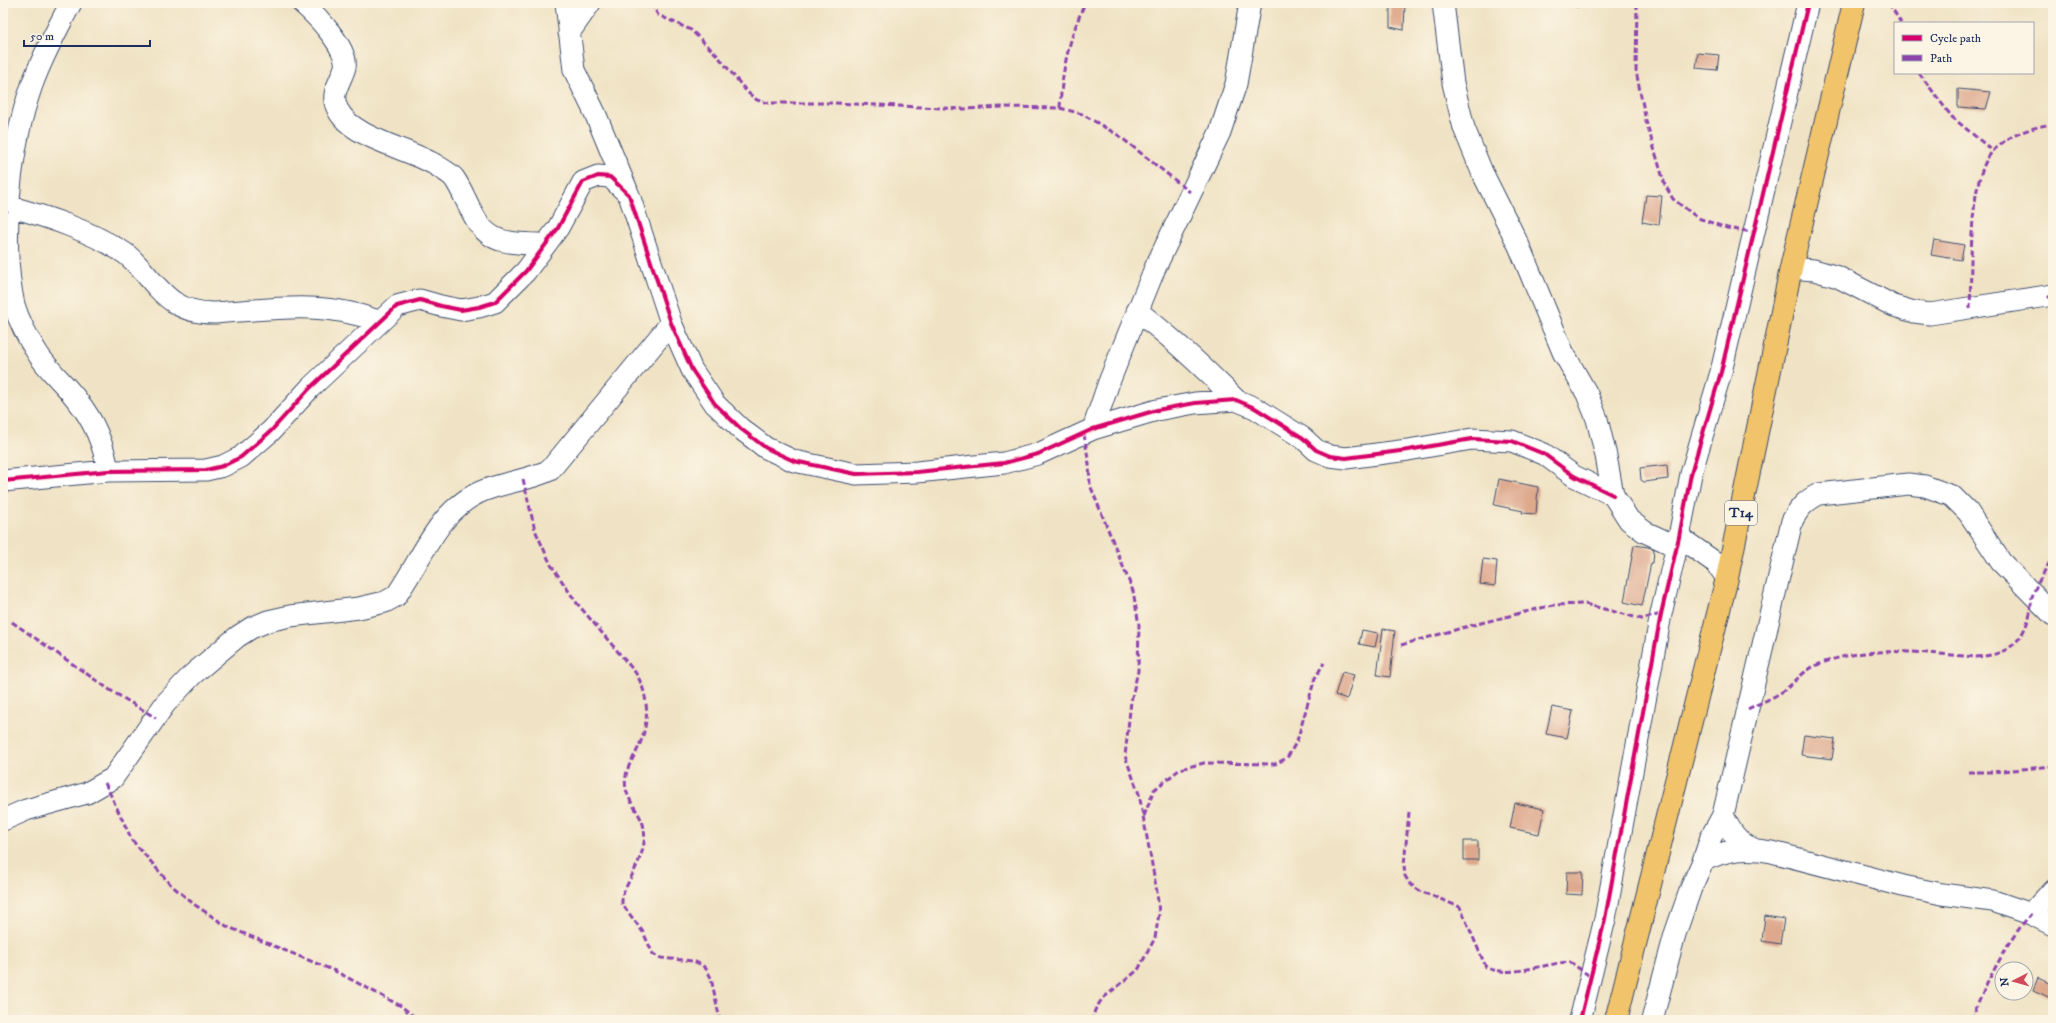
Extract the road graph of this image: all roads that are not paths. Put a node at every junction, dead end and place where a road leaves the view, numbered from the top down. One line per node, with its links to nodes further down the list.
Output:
1 (71, 3): 11 (street)
2 (302, 3): 12 (street)
3 (566, 3): 9 (street)
4 (590, 3): 9 (street)
5 (1250, 3): 15 (street)
6 (1443, 3): 22 (street)
7 (1808, 3): 23 (street)
8 (1854, 3): 13 (highway, T14)
9 (569, 33): 10 (street)
10 (629, 195): 12 (street); 17 (street)
11 (8, 206): 16 (street); 20 (street)
12 (546, 244): 16 (street)
13 (1791, 268): 14 (street); 24 (highway, T14)
14 (2053, 295)
15 (1137, 311): 18 (street); 19 (street)
16 (380, 322): 20 (street)
17 (671, 323): 19 (street); 27 (street)
18 (1236, 400): 19 (street); 22 (street)
19 (1093, 429)
20 (108, 471): 21 (street)
21 (3, 481)
22 (1613, 495): 23 (street)
23 (1680, 537): 24 (street); 33 (street)
24 (1727, 578): 34 (highway, T14)
25 (2053, 615): 26 (street)
26 (1723, 815): 28 (street); 29 (street)
27 (3, 820)
28 (1754, 849): 29 (street); 31 (street)
29 (1703, 861): 35 (street)
30 (2053, 890): 31 (street)
31 (2031, 914): 32 (street)
32 (2053, 925)
33 (1580, 1020)
34 (1616, 1020)
35 (1652, 1020)

